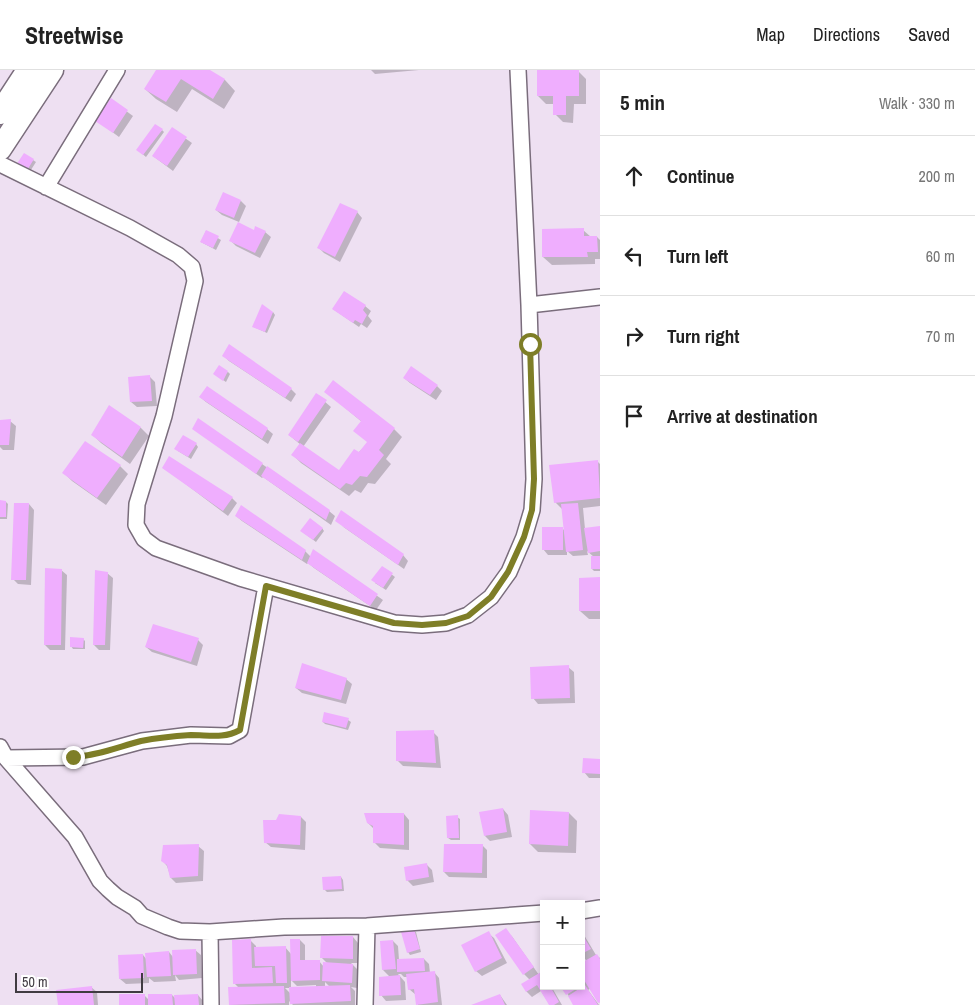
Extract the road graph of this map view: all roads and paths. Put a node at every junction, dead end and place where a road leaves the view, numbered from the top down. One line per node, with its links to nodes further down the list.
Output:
1 (28, 70): 5 (main road)
2 (52, 70): 6 (main road)
3 (117, 70): 8 (street)
4 (518, 70): 10 (street)
5 (0, 113)
6 (0, 150)
7 (0, 164): 8 (street)
8 (46, 187): 11 (street)
9 (600, 297): 10 (street)
10 (529, 305): 11 (street)
11 (266, 586): 12 (street)
12 (3, 753): 17 (street)
13 (600, 908): 14 (street)
14 (585, 910)
15 (540, 913): 16 (street)
16 (367, 926): 17 (street); 19 (street)
17 (210, 932): 18 (street)
18 (211, 1005)
19 (365, 1005)

